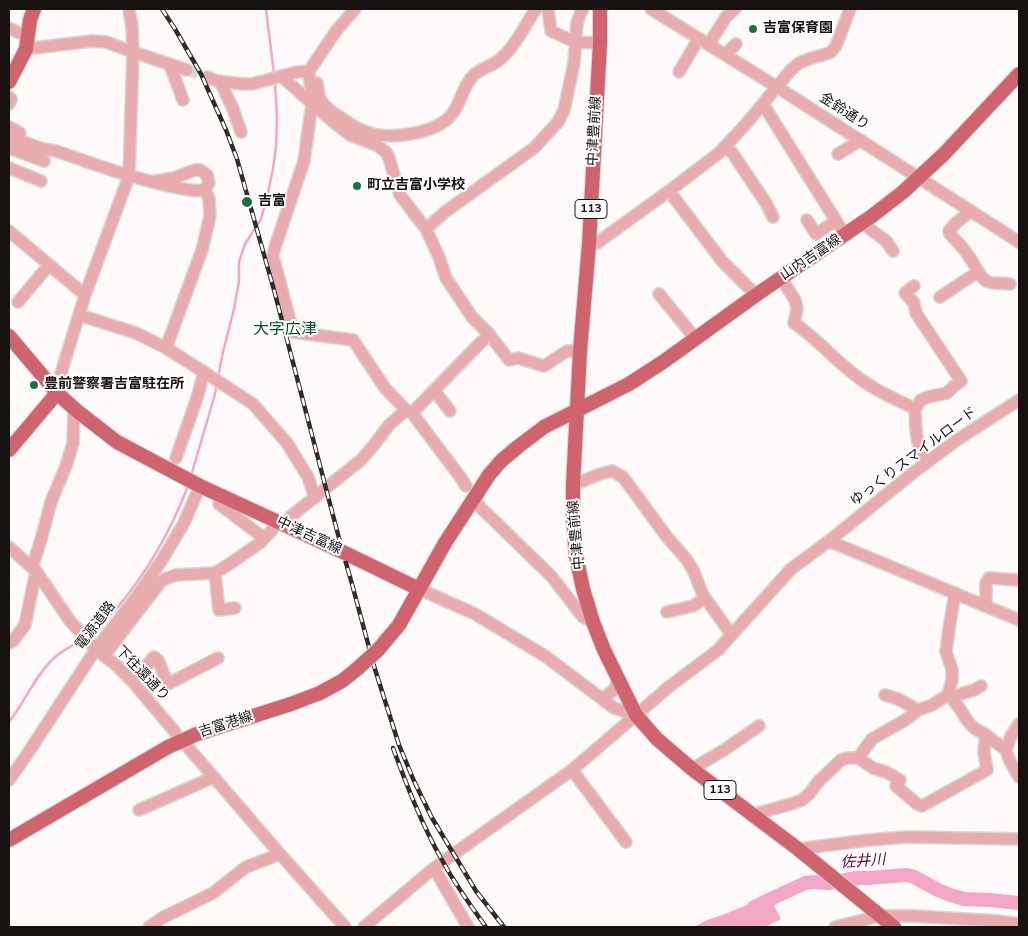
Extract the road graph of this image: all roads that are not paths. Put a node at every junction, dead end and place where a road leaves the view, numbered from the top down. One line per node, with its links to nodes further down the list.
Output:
1 (34, 9): 14 (main road)
2 (129, 9): 17 (street)
3 (355, 9): 21 (street)
4 (536, 9): 21 (street)
5 (548, 9): 13 (street)
6 (583, 9): 13 (street)
7 (600, 9): 15 (main road, 中津豊前線 / 113)
8 (651, 9): 12 (street, 金鈴通り)
9 (735, 9): 12 (street)
10 (850, 9): 28 (street)
11 (9, 28): 14 (street)
12 (704, 41): 18 (street, 金鈴通り); 22 (street)
13 (575, 42): 15 (street); 55 (street)
14 (27, 43): 17 (street); 24 (main road)
15 (600, 43): 59 (main road, 中津豊前線 / 113)
16 (736, 44): 18 (street)
17 (133, 52): 19 (street); 44 (street)
18 (725, 55): 28 (street, 金鈴通り)
19 (170, 65): 20 (street); 30 (street)
20 (187, 70)
21 (310, 71): 25 (street); 31 (street)
22 (679, 72)
23 (1019, 74): 45 (main road, 山内吉富線)
24 (11, 75)
25 (281, 76): 27 (street); 31 (street)
26 (206, 77): 27 (street)
27 (220, 81): 35 (street)
28 (777, 87): 33 (street); 38 (street, 金鈴通り)
29 (9, 97): 32 (street)
30 (183, 100)
31 (312, 103): 55 (street); 85 (street)
32 (9, 104)
33 (763, 104): 40 (street); 53 (street)
34 (9, 127): 36 (street)
35 (241, 132)
36 (20, 133)
37 (9, 138): 44 (street)
38 (861, 140): 41 (street); 45 (street, 金鈴通り)
39 (9, 148): 42 (street)
40 (723, 149): 49 (street); 51 (street)
41 (838, 154)
42 (44, 161)
43 (9, 168): 46 (street)
44 (129, 176): 47 (street); 67 (street)
45 (919, 178): 50 (street, 金鈴通り); 54 (main road, 山内吉富線)
46 (41, 181)
47 (151, 182): 48 (street); 48 (street)
48 (205, 190): 75 (street)
49 (669, 191): 59 (street); 68 (street)
50 (971, 211): 58 (street, 金鈴通り); 62 (street)
51 (773, 217)
52 (807, 220): 53 (street)
53 (836, 221): 57 (street)
54 (862, 224): 57 (main road, 山内吉富線); 60 (street)
55 (426, 229): 72 (street)
56 (9, 231): 61 (street)
57 (845, 235): 63 (main road, 山内吉富線)
58 (1019, 242)
59 (589, 244): 76 (main road, 中津豊前線 / 113)
60 (893, 251)
61 (49, 265): 67 (street); 70 (street)
62 (979, 272): 64 (street); 69 (street)
63 (781, 278): 68 (main road, 山内吉富線); 83 (street)
64 (1010, 284)
65 (914, 286): 83 (street)
66 (659, 294): 74 (street)
67 (85, 295): 71 (street)
68 (756, 295): 74 (main road, 山内吉富線)
69 (940, 297)
70 (18, 302)
71 (79, 314): 75 (street); 79 (street)
72 (489, 334): 76 (street); 78 (street)
73 (9, 336): 79 (main road, 中津吉富線)
74 (696, 338): 82 (main road, 山内吉富線)
75 (166, 348): 77 (street)
76 (580, 351): 82 (main road, 中津豊前線 / 113)
77 (204, 372): 87 (street); 93 (street)
78 (434, 390): 84 (street); 85 (street)
79 (57, 393): 81 (main road, 中津吉富線); 86 (main road)
80 (1019, 400): 88 (street, ゆっくりスマイルロード)
81 (74, 408): 90 (main road, 中津吉富線); 98 (street)
82 (577, 409): 89 (main road, 中津豊前線 / 113); 101 (main road)
83 (915, 409): 88 (street)
84 (450, 410)
85 (409, 412): 91 (street); 93 (street)
86 (9, 450)
87 (176, 458)
88 (929, 462): 96 (street, ゆっくりスマイルロード)
89 (573, 485): 103 (street); 108 (main road, 中津豊前線 / 113)
90 (200, 486): 92 (main road, 中津吉富線); 111 (street, 電源道路)
91 (466, 486)
92 (222, 495): 99 (street); 101 (main road, 中津吉富線, bridge)
93 (315, 498): 95 (street)
94 (478, 505): 108 (street)
95 (290, 517)
96 (829, 541): 102 (street); 109 (street, ゆっくりスマイルロード)
97 (9, 547): 98 (street, 下往還通り)
98 (34, 569): 110 (street); 111 (street, 下往還通り)
99 (215, 573): 105 (street); 111 (street)
100 (1017, 580): 104 (street)
101 (419, 589): 118 (street); 136 (main road, 吉富港線, bridge)
102 (955, 593): 104 (street); 117 (street)
103 (705, 598): 106 (street); 109 (street)
104 (986, 606): 107 (street)
105 (235, 608)
106 (667, 612)
107 (1019, 620)
108 (593, 622): 113 (main road, 中津豊前線 / 113)
109 (732, 634): 120 (street, ゆっくりスマイルロード)
110 (9, 643)
111 (100, 653): 114 (street, 下往還通り); 132 (street, 電源道路)
112 (218, 658): 114 (street)
113 (618, 679): 118 (street); 120 (main road, 中津豊前線 / 113)
114 (133, 682): 123 (street, 下往還通り)
115 (981, 686): 117 (street)
116 (885, 695): 119 (street)
117 (949, 696): 119 (street); 124 (street)
118 (602, 698): 120 (street)
119 (918, 710): 127 (street)
120 (636, 715): 128 (main road, 中津豊前線 / 113); 129 (street, ゆっくりスマイルロード)
121 (1019, 724): 126 (street)
122 (759, 726): 128 (street)
123 (176, 732)
124 (986, 735): 126 (street); 127 (street)
125 (186, 745): 130 (street)
126 (1006, 750): 131 (street)
127 (858, 758): 134 (street)
128 (692, 769): 134 (main road, 中津豊前線 / 113)
129 (572, 770): 137 (street); 140 (street, ゆっくりスマイルロード)
130 (214, 777): 133 (street); 139 (street)
131 (1019, 777)
132 (9, 780)
133 (139, 810)
134 (752, 815): 138 (main road, 中津豊前線 / 113)
135 (1019, 839): 138 (street)
136 (9, 840)
137 (626, 842)
138 (798, 849): 141 (main road, 中津豊前線 / 113)
139 (280, 854): 143 (street); 144 (street)
140 (434, 868): 146 (street, ゆっくりスマイルロード); 147 (street)
141 (876, 913): 142 (street); 148 (street); 149 (main road, 中津豊前線 / 113)
142 (1019, 924)
143 (152, 925): 145 (street)
144 (342, 926)
145 (168, 927)
146 (364, 927)
147 (468, 927)
148 (835, 927)
149 (894, 927)

